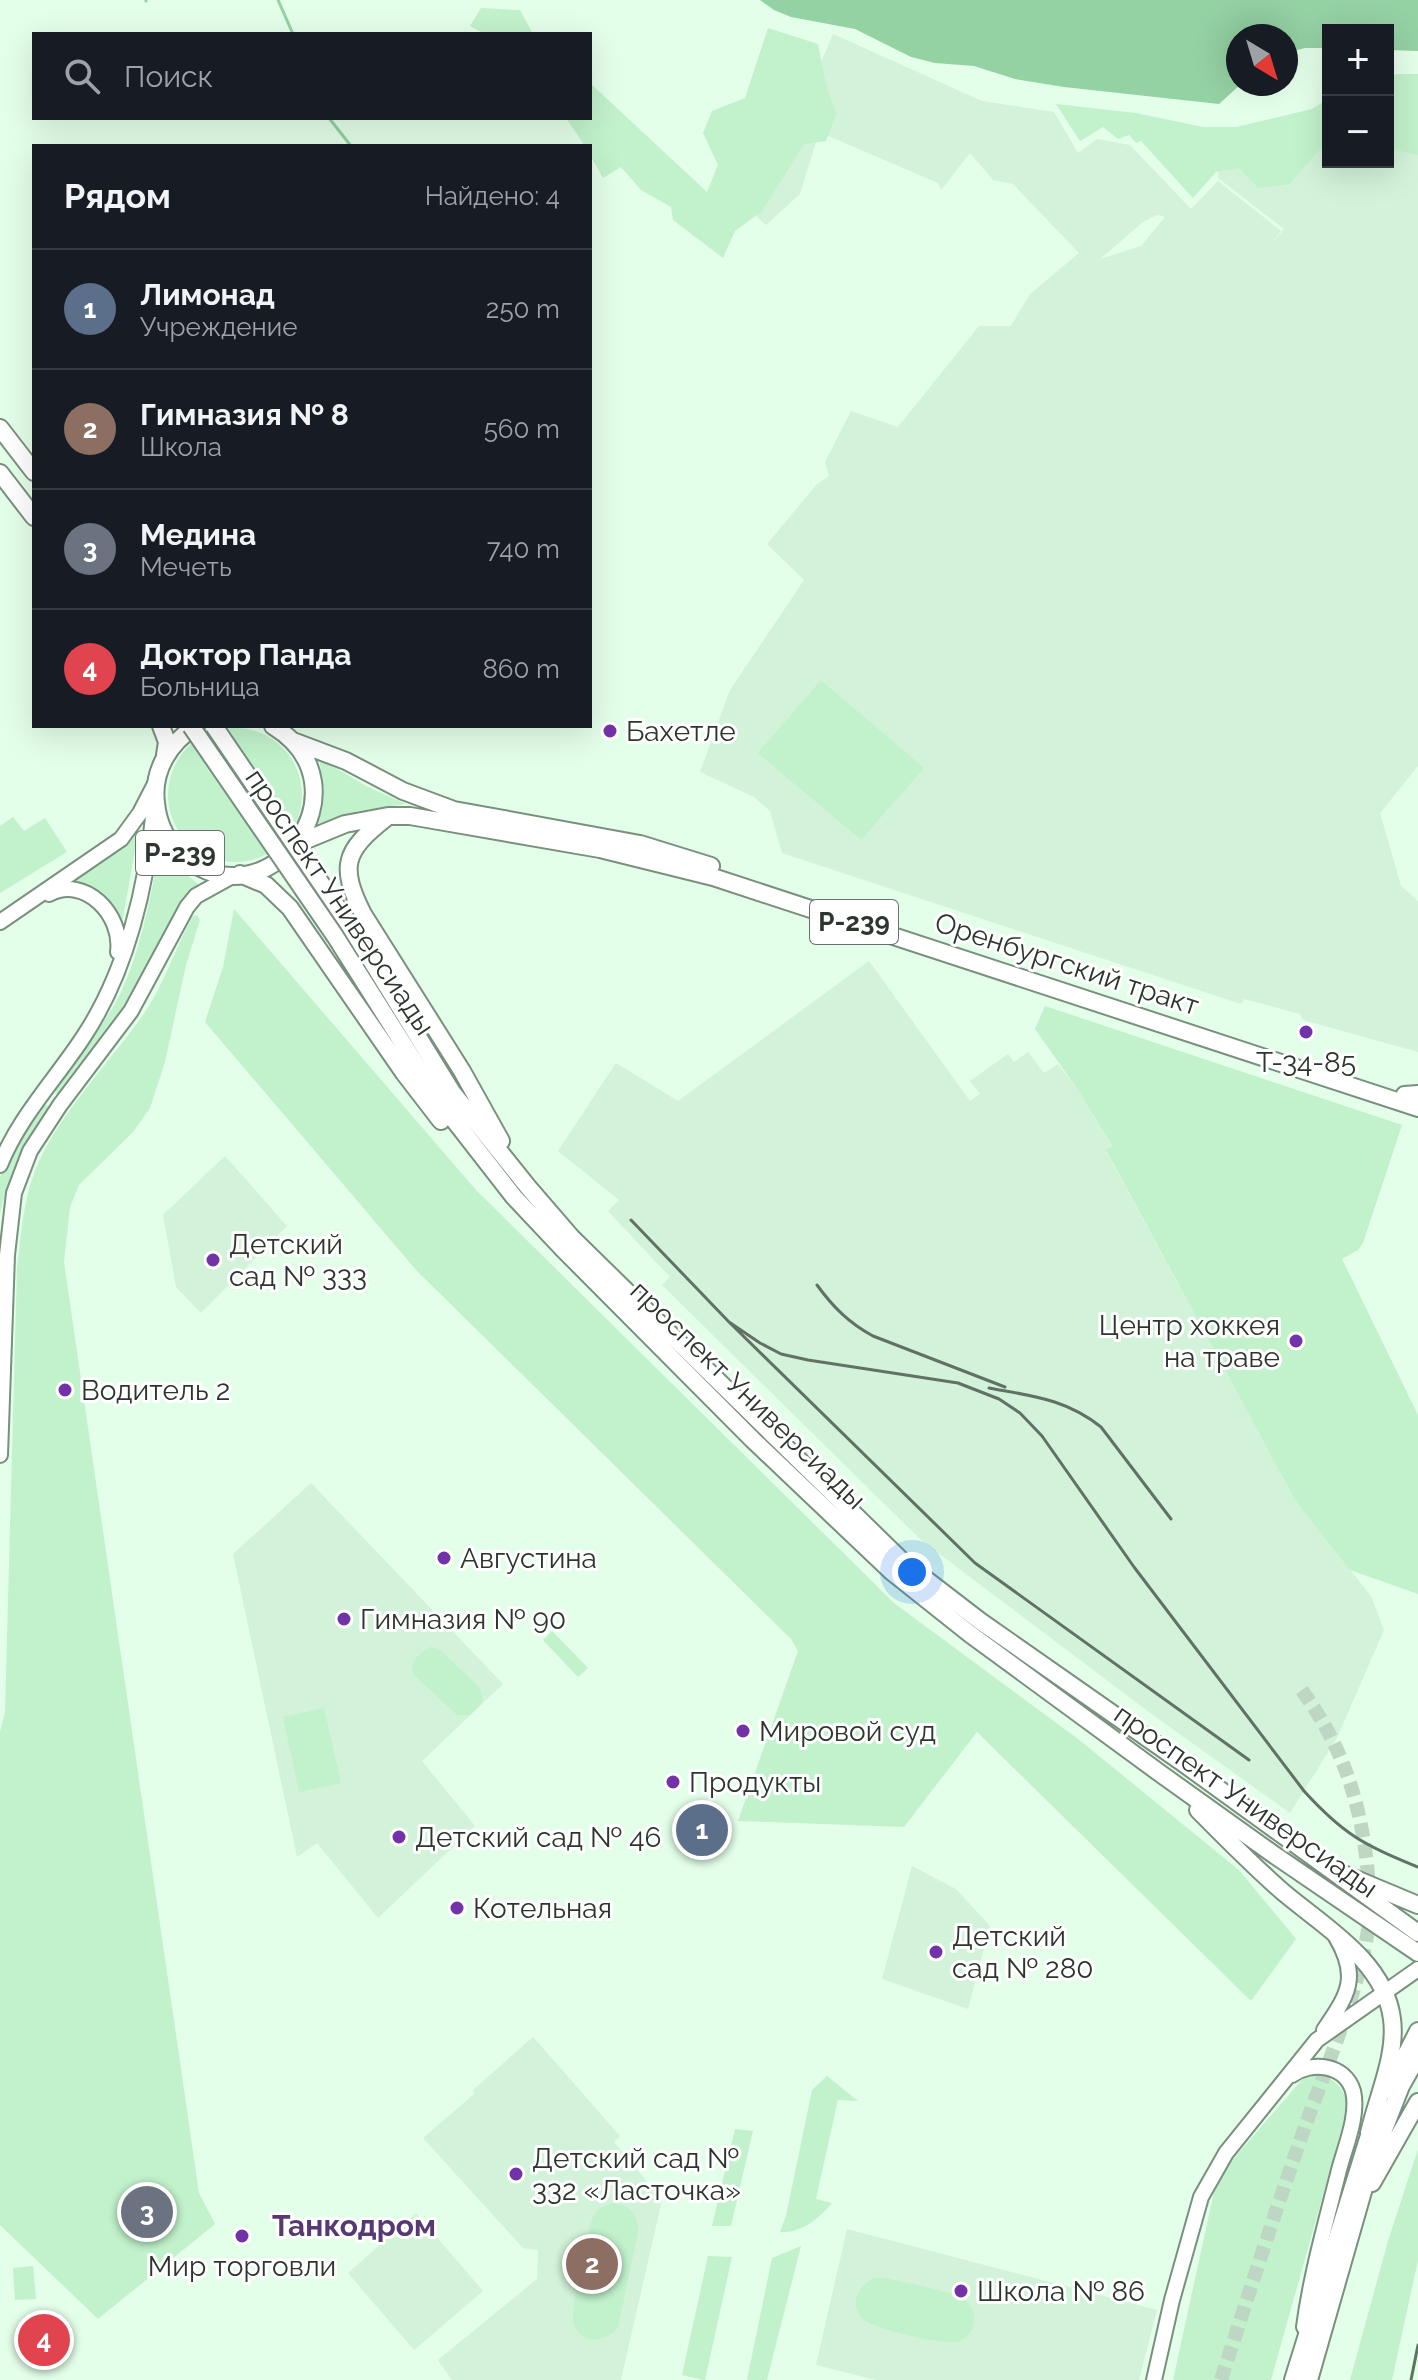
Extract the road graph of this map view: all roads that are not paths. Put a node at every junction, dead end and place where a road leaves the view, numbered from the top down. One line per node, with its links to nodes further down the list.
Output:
1 (2, 429): 2 (main road)
2 (32, 469)
3 (0, 473): 4 (main road)
4 (12, 490): 5 (main road); 6 (main road)
5 (32, 515)
6 (32, 523)
7 (162, 728): 13 (main road, Р-239)
8 (192, 728): 13 (main road, Р-239)
9 (195, 728): 27 (main road, проспект Универсиады, bridge)
10 (215, 728): 27 (main road, проспект Универсиады, bridge)
11 (276, 728): 12 (main road, Р-239)
12 (293, 741): 17 (main road, Р-239); 23 (main road, Оренбургский тракт / Р-239)
13 (164, 758): 14 (main road, Р-239)
14 (156, 782): 15 (main road, Р-239); 19 (street)
15 (155, 800): 18 (main road, Р-239); 21 (street)
16 (388, 816): 17 (main road, Оренбургский тракт / Р-239); 25 (main road, Оренбургский тракт / Р-239); 27 (main road)
17 (283, 858): 18 (main road, Р-239)
18 (237, 875): 24 (street); 27 (main road)
19 (16, 912): 20 (street); 21 (street)
20 (0, 922)
21 (115, 977): 22 (street)
22 (42, 1093): 24 (street); 26 (street)
23 (1413, 1095)
24 (60, 1105): 28 (street)
25 (1418, 1108)
26 (0, 1165)
27 (521, 1192): 29 (main road, проспект Универсиады); 30 (main road, проспект Универсиады)
28 (0, 1455)
29 (1161, 1774): 32 (main road); 34 (main road, проспект Универсиады)
30 (1324, 1867): 31 (main road); 33 (main road, проспект Универсиады)
31 (1418, 1905)
32 (1333, 1932): 36 (main road); 38 (street)
33 (1418, 1933)
34 (1416, 1952)
35 (1418, 1969): 36 (street)
36 (1385, 1992): 38 (street); 42 (main road)
37 (1418, 2031): 42 (main road)
38 (1317, 2040): 40 (street)
39 (1418, 2056): 43 (main road)
40 (1282, 2083): 44 (street); 45 (street)
41 (1418, 2102): 43 (main road)
42 (1369, 2133): 44 (main road)
43 (1359, 2205): 47 (main road)
44 (1302, 2350): 46 (main road)
45 (1154, 2380)
46 (1293, 2380)
47 (1309, 2380)

